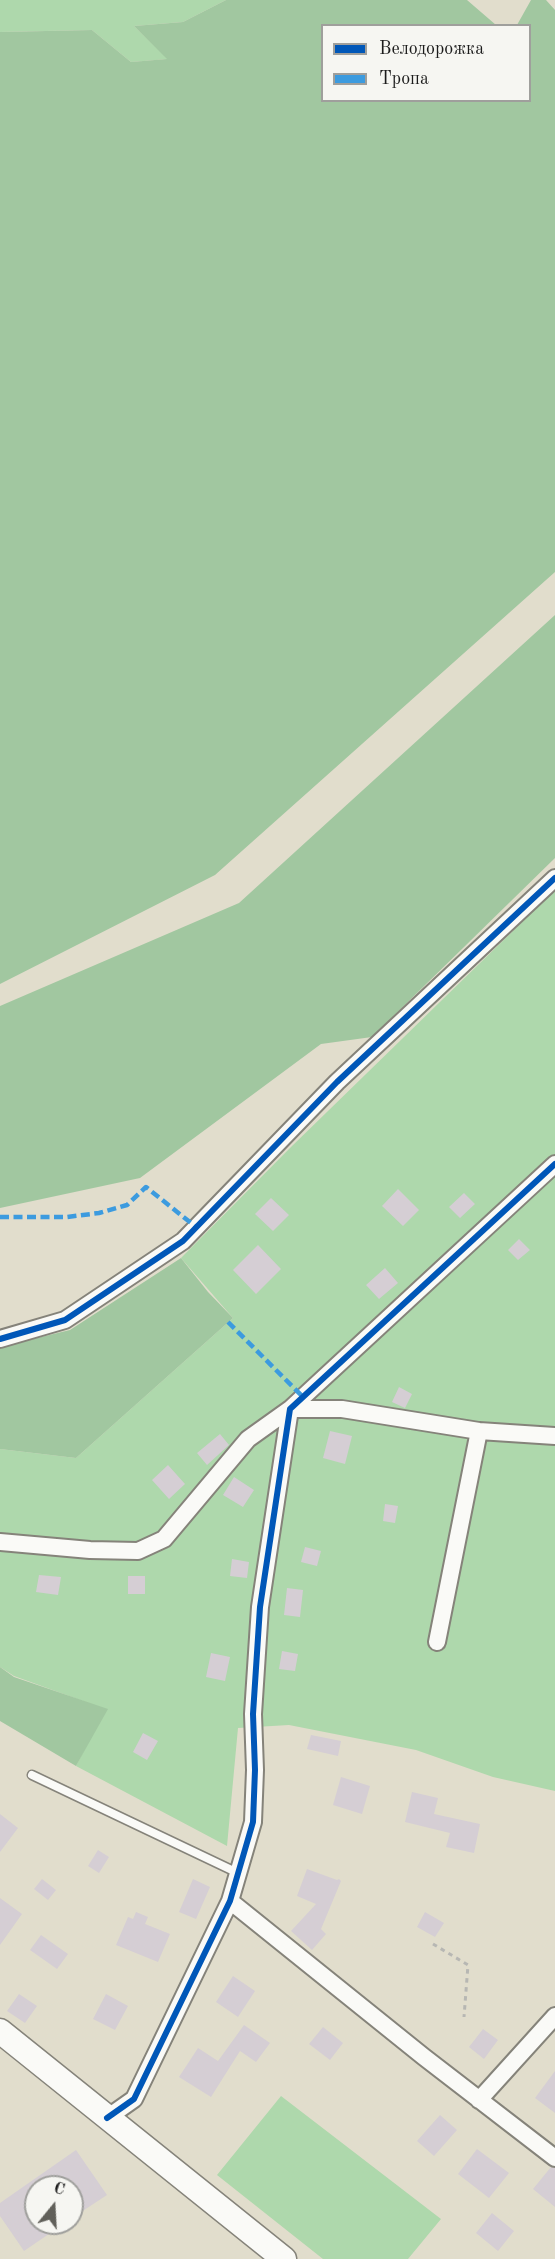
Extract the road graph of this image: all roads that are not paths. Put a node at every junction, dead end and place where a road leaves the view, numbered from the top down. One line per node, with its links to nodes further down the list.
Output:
1 (555, 878): 3 (street)
2 (555, 1164): 4 (street)
3 (0, 1338)
4 (290, 1409): 6 (street); 8 (street); 11 (street)
5 (555, 1420): 7 (street)
6 (479, 1431): 7 (street); 9 (street)
7 (548, 1435)
8 (0, 1542)
9 (437, 1642)
10 (32, 1775): 11 (lane)
11 (238, 1873): 12 (street)
12 (230, 1901): 15 (street); 16 (street)
13 (555, 2016): 15 (street)
14 (0, 2031): 16 (street)
15 (479, 2100): 17 (street)
16 (107, 2118): 18 (street)
17 (555, 2158)
18 (284, 2259)

